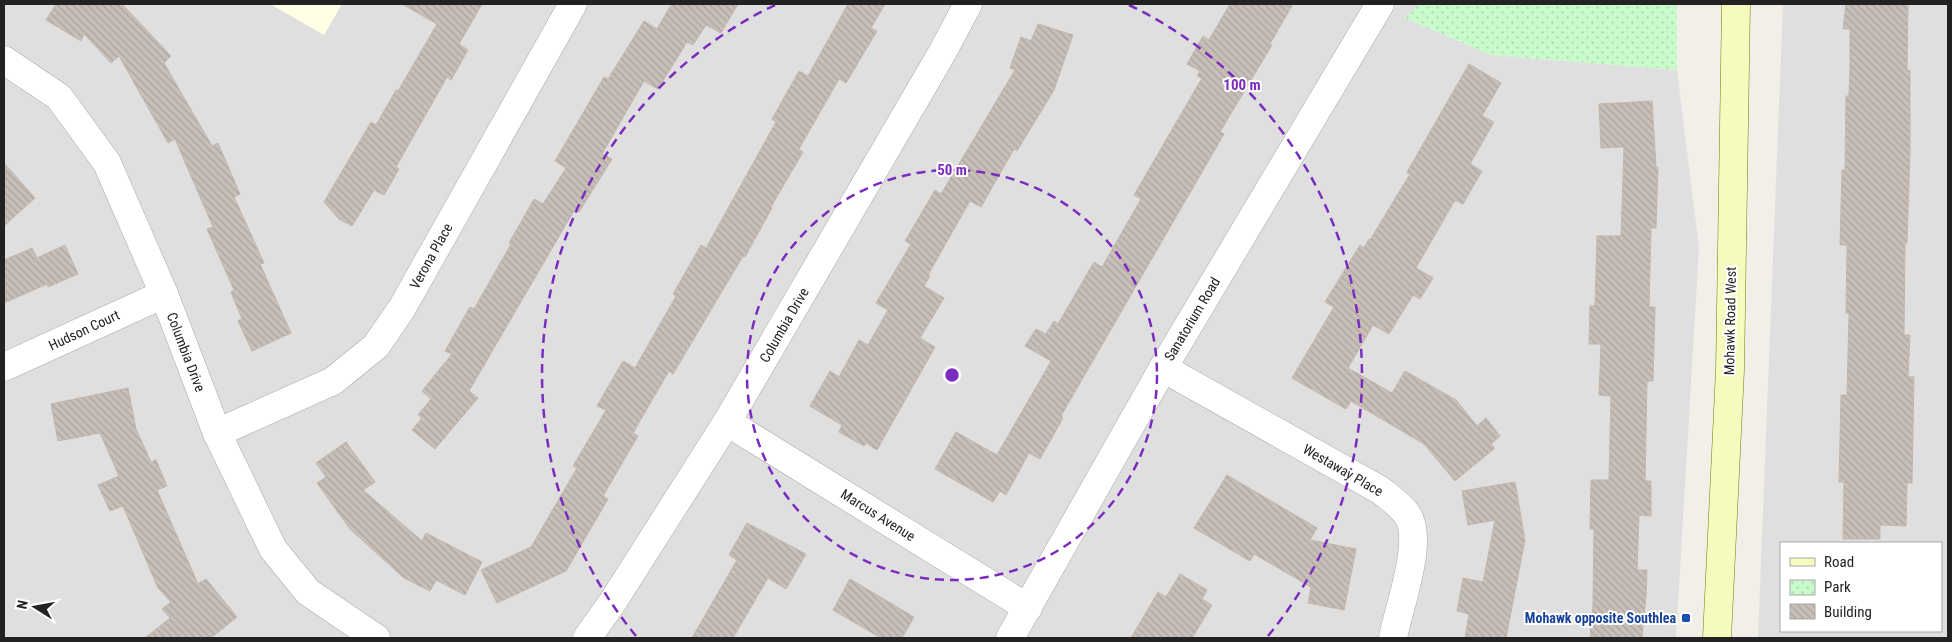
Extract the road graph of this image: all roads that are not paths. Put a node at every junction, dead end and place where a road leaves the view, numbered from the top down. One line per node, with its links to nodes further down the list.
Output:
1 (573, 4): 10 (street, Verona Place)
2 (968, 4): 9 (street, Columbia Drive)
3 (1380, 4): 8 (street, Sanatorium Road)
4 (1736, 4): 16 (main road, Mohawk Road West)
5 (4, 60): 6 (street, Columbia Drive)
6 (164, 294): 7 (street, Hudson Court); 10 (street, Columbia Drive)
7 (4, 366)
8 (1163, 368): 11 (street, Sanatorium Road); 15 (street, Westaway Place)
9 (727, 422): 11 (street, Marcus Avenue); 13 (street, Columbia Drive)
10 (216, 433): 12 (street, Columbia Drive)
11 (1028, 608): 14 (street, Sanatorium Road)
12 (376, 638)
13 (587, 638)
14 (1010, 638)
15 (1393, 638)
16 (1717, 638)

